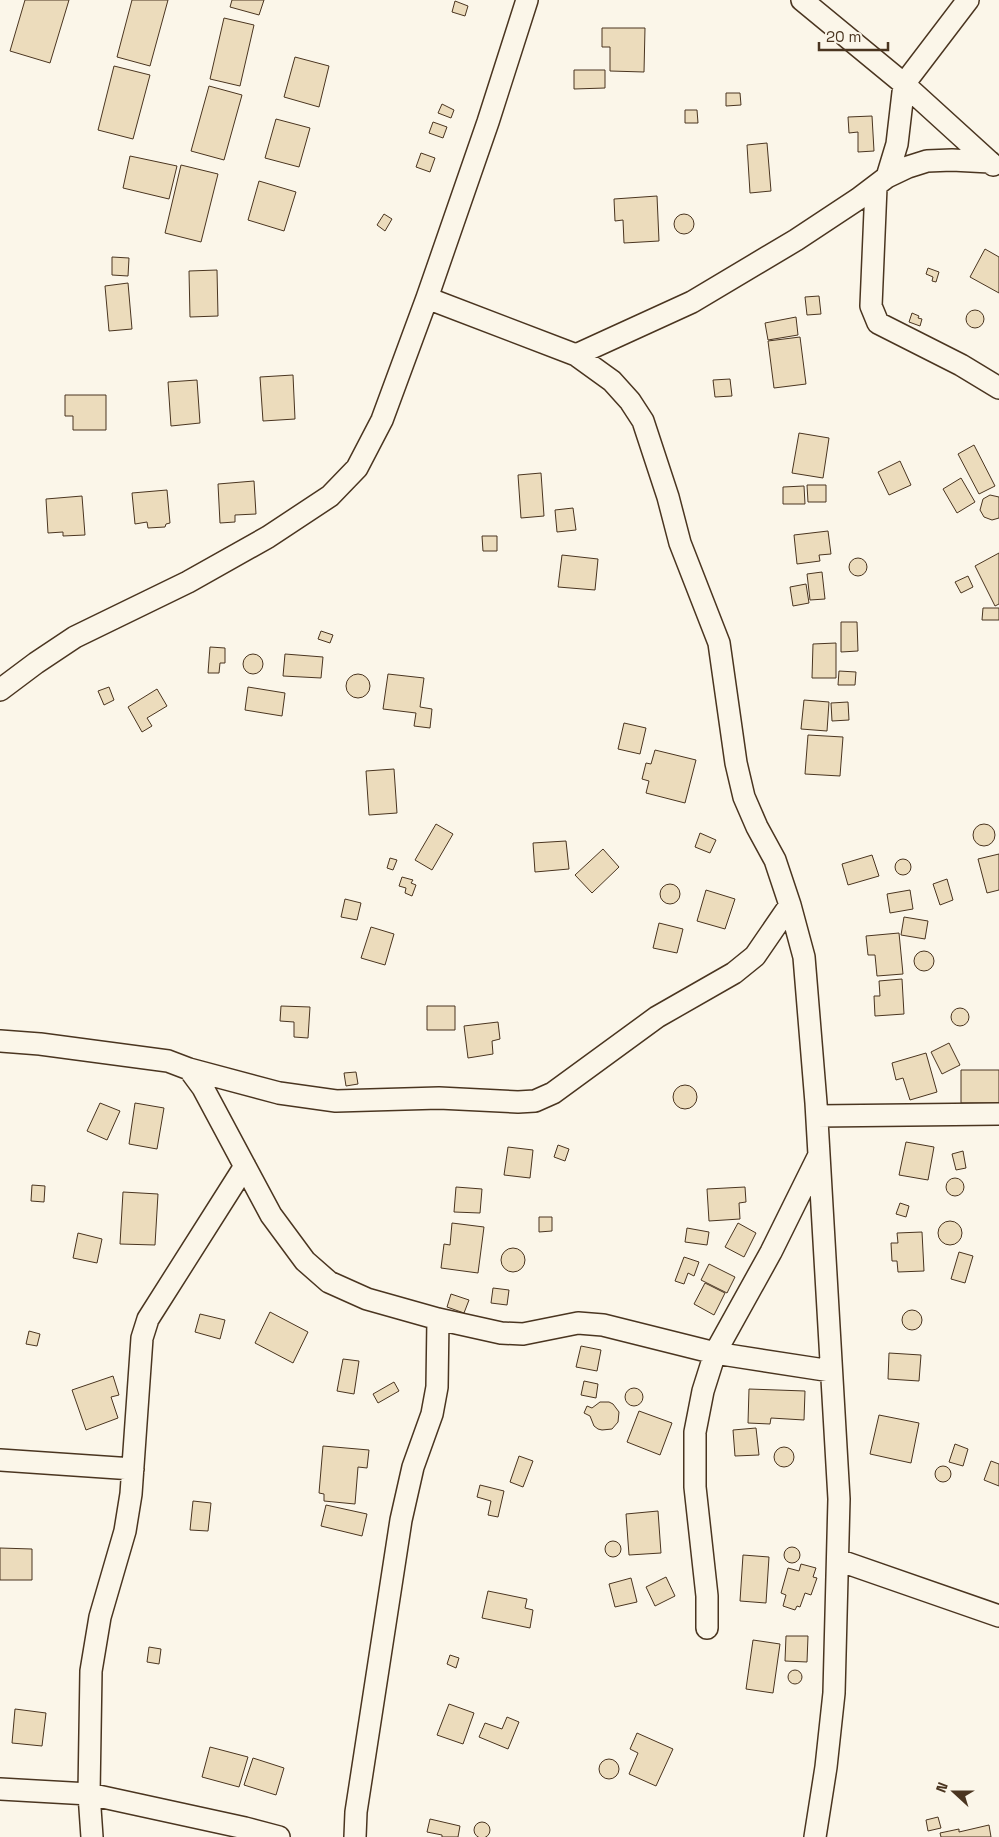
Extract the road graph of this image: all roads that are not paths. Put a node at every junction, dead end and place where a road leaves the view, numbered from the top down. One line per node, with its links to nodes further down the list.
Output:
1 (527, 0): 7 (street)
2 (802, 0): 4 (street)
3 (968, 0): 4 (street)
4 (904, 84): 5 (street); 6 (street)
5 (994, 166): 6 (street)
6 (881, 182): 8 (street); 9 (street)
7 (427, 298): 8 (street); 10 (street)
8 (576, 355): 11 (street)
9 (999, 388)
10 (0, 690)
11 (790, 905): 13 (street); 15 (street)
12 (0, 1041): 13 (street)
13 (189, 1069): 17 (street)
14 (999, 1114): 15 (street)
15 (817, 1116): 16 (street)
16 (819, 1156): 19 (street); 20 (street)
17 (245, 1166): 18 (street); 22 (street)
18 (438, 1319): 19 (street); 30 (street)
19 (715, 1354): 20 (street); 25 (street)
20 (832, 1371): 23 (street)
21 (0, 1460): 22 (street)
22 (133, 1469): 27 (street)
23 (838, 1560): 24 (street); 31 (street)
24 (999, 1616)
25 (707, 1628)
26 (0, 1789): 27 (street)
27 (88, 1794): 28 (street); 29 (street)
28 (92, 1837)
29 (280, 1837)
30 (355, 1837)
31 (815, 1837)

